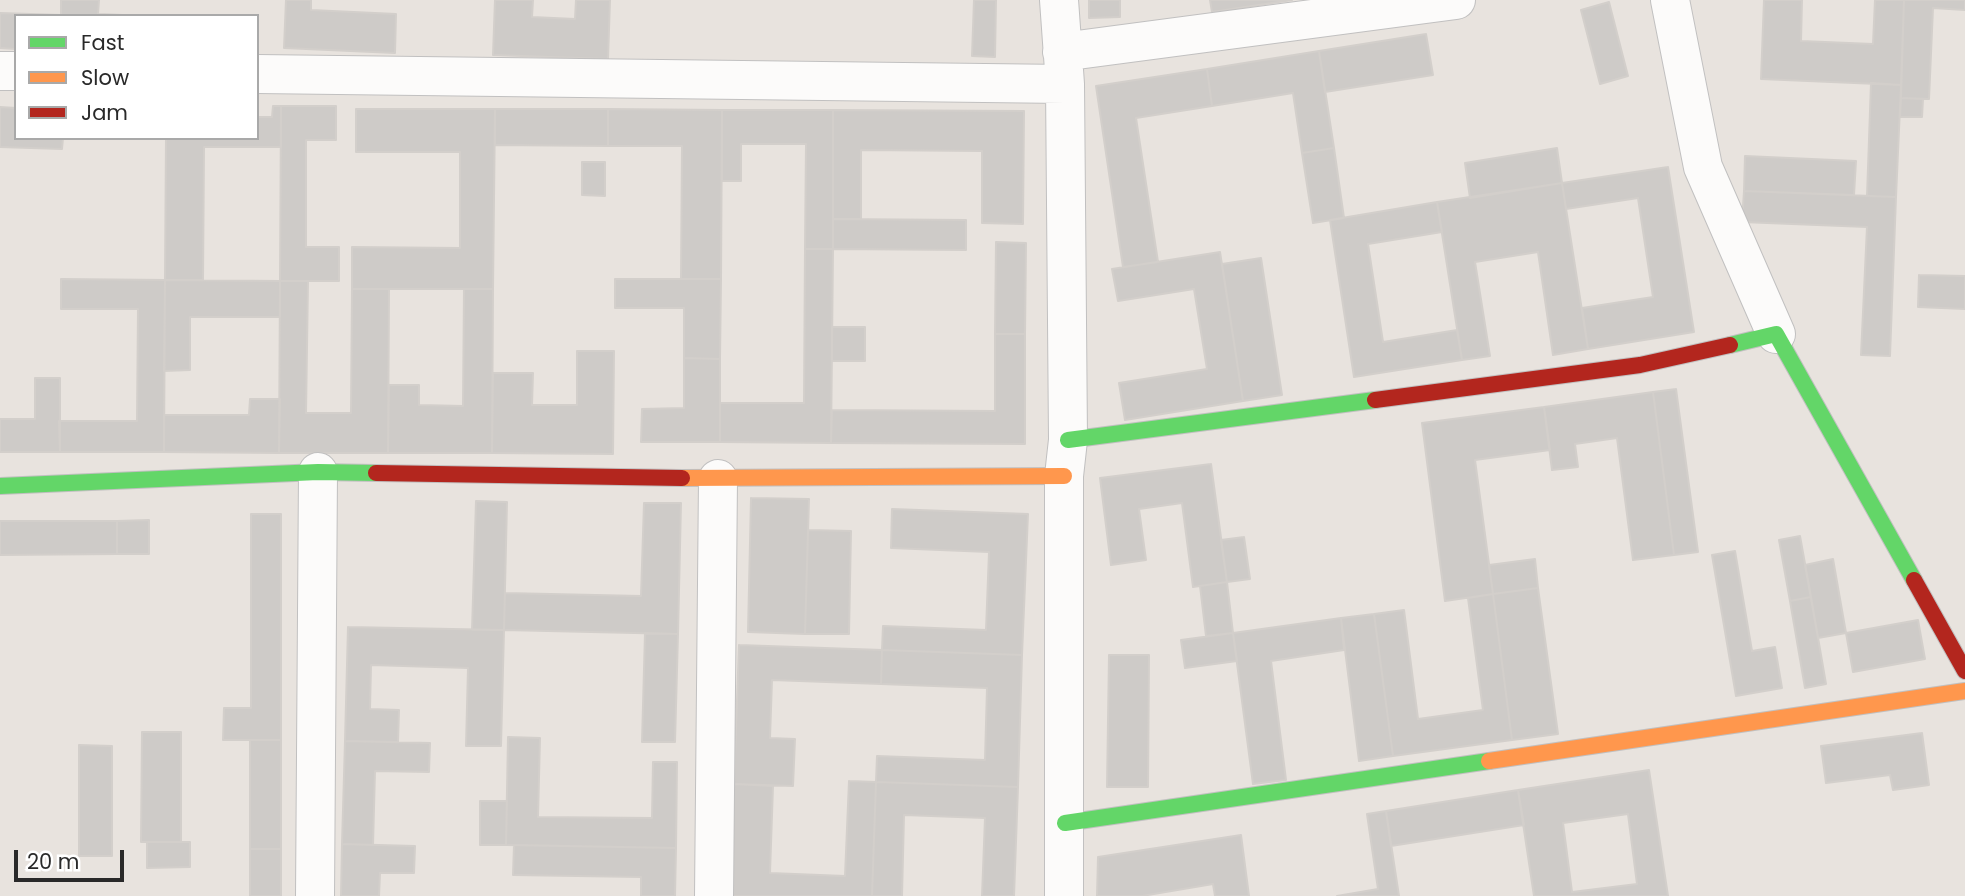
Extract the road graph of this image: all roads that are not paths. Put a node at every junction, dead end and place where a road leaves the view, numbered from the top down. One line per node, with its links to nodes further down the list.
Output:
1 (1059, 0): 4 (street)
2 (1456, 0): 4 (street)
3 (1670, 0): 6 (street)
4 (1064, 68): 5 (street); 7 (street)
5 (259, 74)
6 (1776, 334): 7 (street); 11 (street)
7 (1066, 458): 9 (street); 13 (street)
8 (318, 472): 9 (street); 10 (street); 14 (street)
9 (718, 479): 15 (street)
10 (0, 486)
11 (1965, 671)
12 (1965, 691): 13 (street)
13 (1065, 823): 16 (street)
14 (315, 896)
15 (714, 896)
16 (1065, 896)

